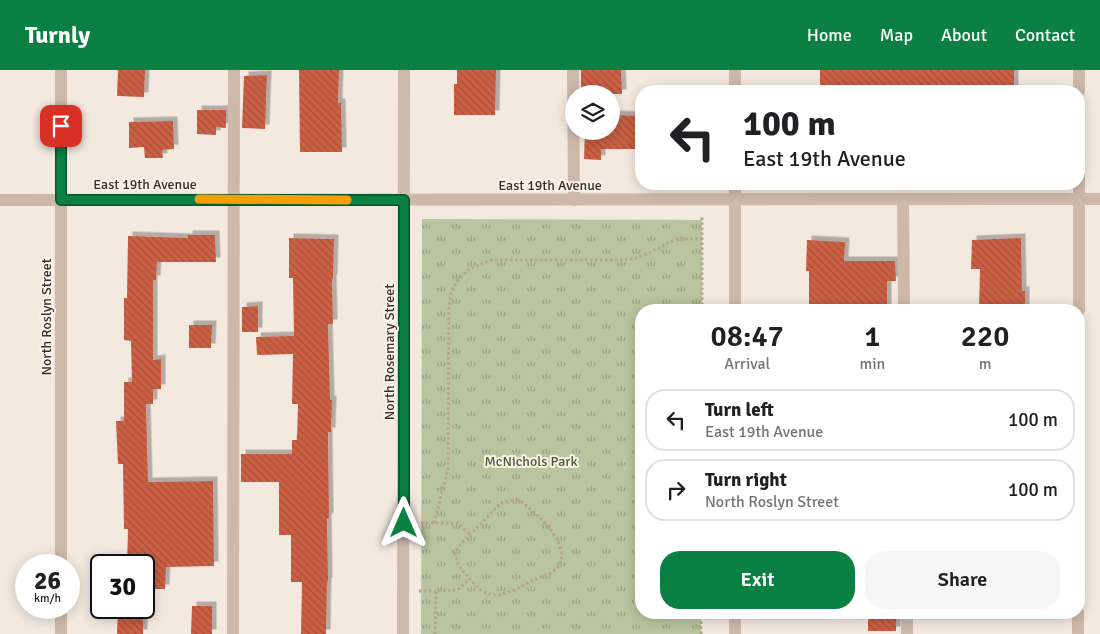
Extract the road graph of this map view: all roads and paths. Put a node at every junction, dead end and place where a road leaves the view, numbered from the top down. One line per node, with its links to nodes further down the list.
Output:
1 (61, 70): 16 (street, North Roslyn Street)
2 (234, 70): 11 (street)
3 (404, 70): 17 (street, North Rosemary Street)
4 (573, 70): 18 (street)
5 (735, 70): 7 (street)
6 (1078, 70): 8 (street)
7 (735, 85)
8 (1079, 85)
9 (735, 190): 19 (street)
10 (1079, 190): 13 (street)
11 (235, 199): 16 (street, East 19th Avenue); 17 (street, East 19th Avenue); 35 (street)
12 (701, 199): 18 (street, East 19th Avenue); 19 (street, East 19th Avenue); 21 (path)
13 (1079, 199): 14 (street, East 19th Avenue); 20 (street, East 19th Avenue); 25 (street)
14 (1100, 199)
15 (0, 200): 16 (street, East 19th Avenue)
16 (61, 200): 27 (street, North Roslyn Street)
17 (404, 200): 18 (street, East 19th Avenue); 36 (street, North Rosemary Street)
18 (574, 200)
19 (735, 200): 20 (street, East 19th Avenue); 23 (street)
20 (903, 200): 24 (street)
21 (702, 238): 22 (path); 26 (path)
22 (702, 304)
23 (735, 304)
24 (904, 304)
25 (1079, 304)
26 (470, 535): 28 (path); 28 (path)
27 (61, 554)
28 (470, 579): 37 (path)
29 (61, 619): 34 (street)
30 (701, 619): 38 (path)
31 (735, 619): 39 (street)
32 (907, 619): 40 (street)
33 (1078, 619): 41 (street)
34 (61, 634)
35 (233, 634)
36 (404, 634)
37 (435, 634)
38 (700, 634)
39 (735, 634)
40 (907, 634)
41 (1078, 634)

